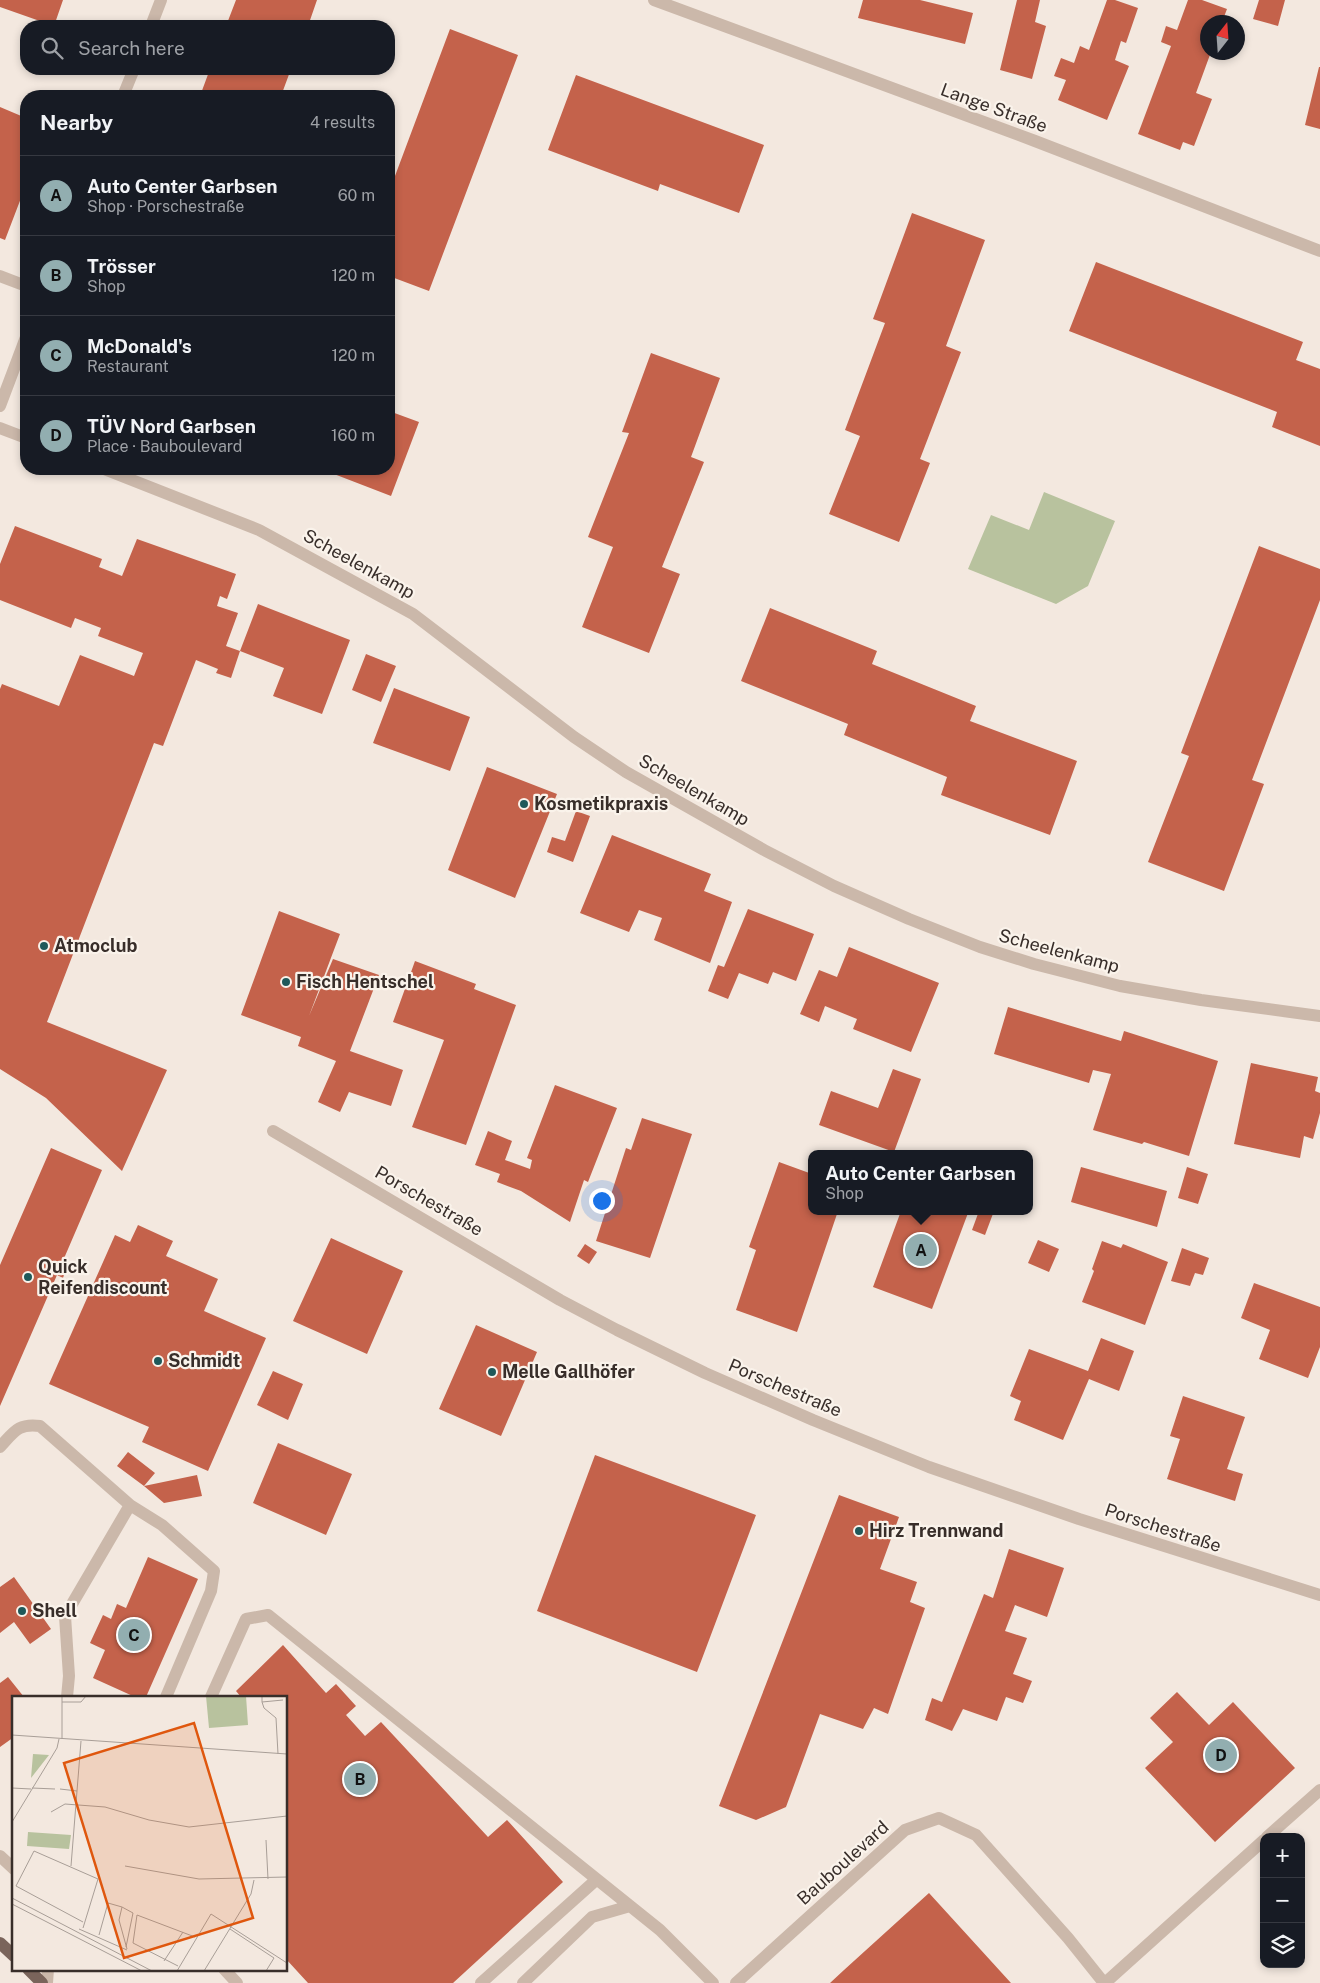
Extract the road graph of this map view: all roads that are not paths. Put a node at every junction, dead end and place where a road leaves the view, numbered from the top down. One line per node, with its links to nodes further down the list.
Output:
1 (161, 0): 3 (street)
2 (654, 0): 6 (street, Lange Straße)
3 (153, 20)
4 (132, 75): 5 (street)
5 (125, 90)
6 (1320, 251)
7 (0, 276): 8 (street)
8 (20, 284)
9 (20, 353): 10 (street)
10 (0, 406)
11 (0, 428): 12 (street)
12 (20, 436)
13 (119, 475): 14 (street, Scheelenkamp)
14 (1320, 1016)
15 (273, 1131): 18 (street, Porschestraße)
16 (0, 1448): 17 (street)
17 (130, 1505): 19 (street); 20 (street)
18 (1320, 1595)
19 (67, 1696)
20 (166, 1696)
21 (211, 1696): 27 (street)
22 (1320, 1790): 23 (street)
23 (1272, 1833)
24 (1260, 1844): 41 (street, Bauboulevard)
25 (0, 1856): 26 (street)
26 (12, 1867)
27 (596, 1880): 28 (street); 37 (street)
28 (630, 1906): 38 (street); 39 (street)
29 (0, 1943): 30 (main road)
30 (12, 1954)
31 (29, 1970): 34 (main road)
32 (48, 1970): 35 (street)
33 (225, 1970): 36 (street)
34 (42, 1983)
35 (47, 1983)
36 (237, 1983)
37 (481, 1983)
38 (523, 1983)
39 (713, 1983)
40 (736, 1983): 41 (street, Bauboulevard)
41 (1105, 1983)

